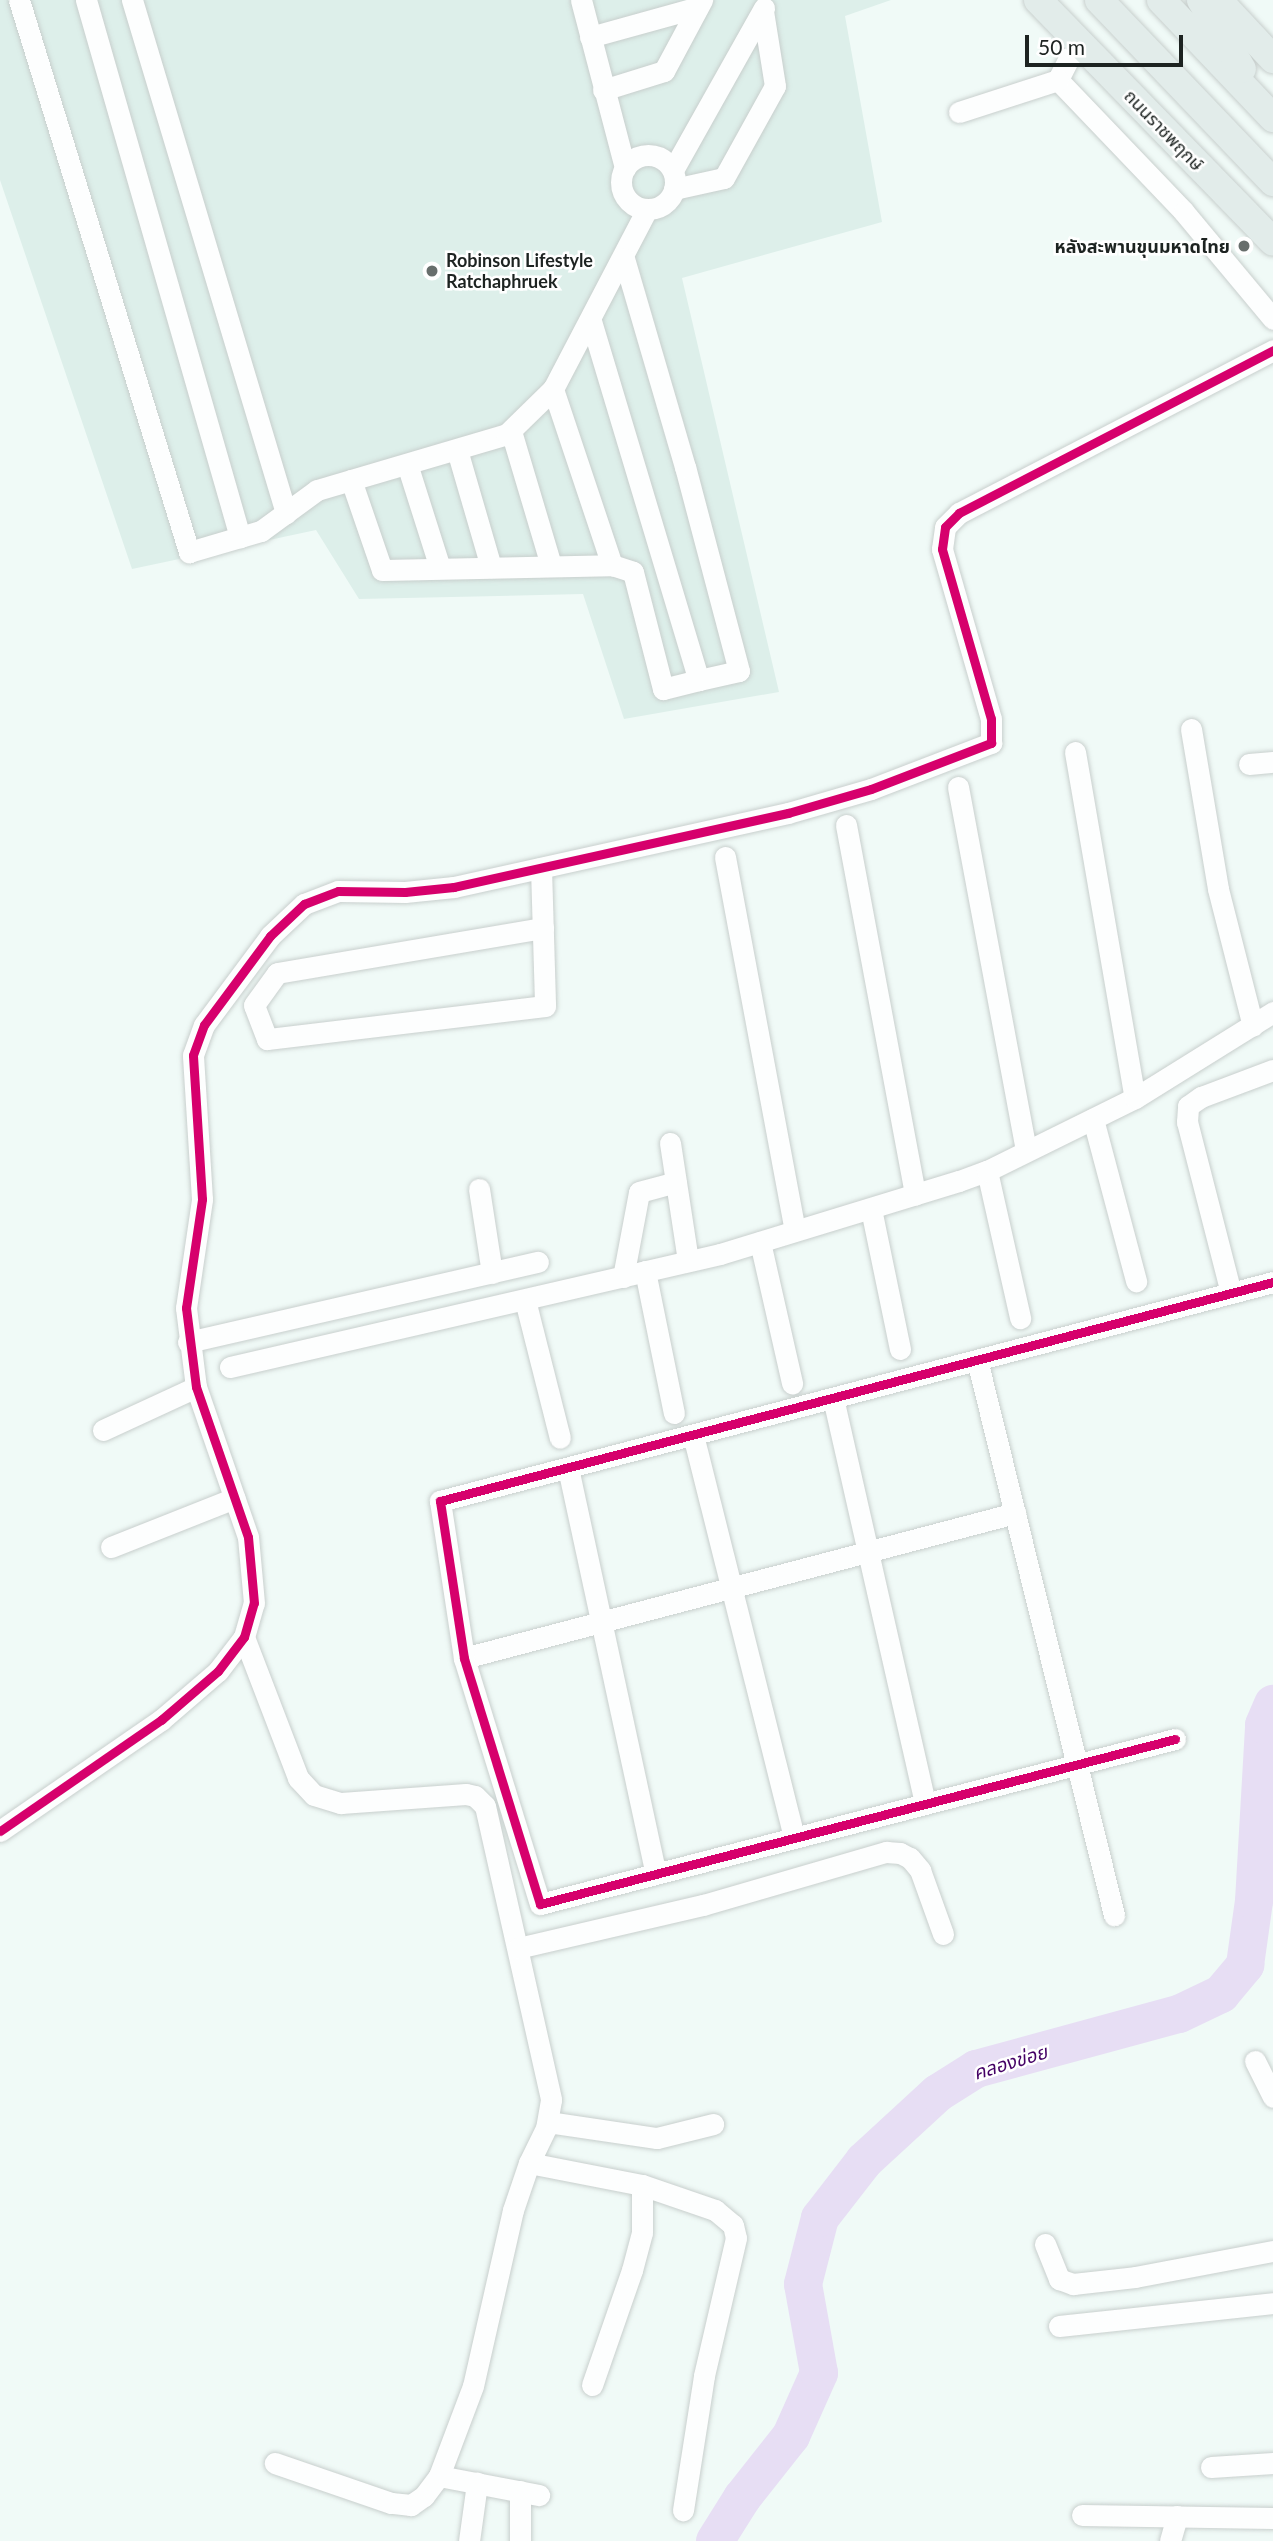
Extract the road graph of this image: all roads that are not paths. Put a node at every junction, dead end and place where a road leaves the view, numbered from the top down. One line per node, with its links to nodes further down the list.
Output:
1 (19, 0): 33 (street)
2 (86, 0): 33 (street)
3 (132, 0): 32 (street)
4 (581, 0): 11 (street)
5 (1038, 0): 12 (main road, ถนนราชพฤกษ์)
6 (1099, 0): 20 (main road)
7 (1161, 0): 17 (main road)
8 (1216, 1): 13 (main road); 17 (main road)
9 (700, 3): 11 (street); 15 (street)
10 (762, 4): 19 (street); 19 (street)
11 (590, 37): 15 (street)
12 (1084, 47): 14 (street); 22 (main road, ถนนราชพฤกษ์)
13 (1270, 55)
14 (1058, 79): 16 (street); 24 (street)
15 (603, 90): 18 (street)
16 (959, 112)
17 (1271, 116)
18 (625, 167): 19 (street); 21 (street)
19 (670, 173): 21 (street)
20 (1273, 183)
21 (647, 209): 23 (street)
22 (1269, 241)
23 (624, 259): 25 (street); 38 (street)
24 (1273, 319)
25 (591, 321): 27 (street); 38 (street)
26 (1273, 350): 46 (street)
27 (553, 389): 28 (street); 35 (street)
28 (511, 431): 29 (street); 34 (street)
29 (457, 450): 30 (street); 36 (street)
30 (407, 464): 31 (street); 37 (street)
31 (351, 480): 32 (street); 37 (street)
32 (286, 513): 33 (street)
33 (240, 537)
34 (551, 565): 35 (street); 36 (street)
35 (612, 565): 38 (street)
36 (491, 567): 37 (street)
37 (440, 568)
38 (699, 680)
39 (1191, 729): 49 (street)
40 (1075, 752): 51 (street)
41 (1273, 762): 42 (street)
42 (1249, 764)
43 (958, 787): 54 (street)
44 (846, 825): 58 (street)
45 (725, 857): 60 (street)
46 (541, 868): 47 (street); 72 (street)
47 (542, 928): 47 (street)
48 (1273, 1013): 49 (street)
49 (1253, 1026): 51 (street)
50 (1273, 1070): 69 (street)
51 (1135, 1098): 52 (street)
52 (1093, 1119): 54 (street); 67 (street)
53 (670, 1143): 56 (street)
54 (1027, 1151): 55 (street)
55 (987, 1171): 58 (street); 71 (street)
56 (676, 1182): 62 (street); 66 (street)
57 (479, 1189): 65 (street)
58 (915, 1195): 59 (street)
59 (871, 1209): 60 (street); 73 (street)
60 (795, 1231): 61 (street)
61 (760, 1242): 62 (street); 76 (street)
62 (688, 1261): 64 (street)
63 (538, 1262): 65 (street)
64 (645, 1271): 66 (street); 79 (street)
65 (492, 1273): 72 (street)
66 (622, 1277): 70 (street)
67 (1136, 1282)
68 (1273, 1282): 69 (street)
69 (1231, 1293): 74 (street)
70 (525, 1300): 75 (street); 82 (street)
71 (1020, 1318)
72 (188, 1342): 77 (street)
73 (900, 1349)
74 (977, 1360): 78 (street); 85 (street)
75 (230, 1367)
76 (792, 1383)
77 (196, 1387): 80 (street); 84 (street)
78 (832, 1398): 81 (street); 87 (street)
79 (674, 1413)
80 (103, 1430)
81 (693, 1435): 83 (street); 88 (street)
82 (560, 1438)
83 (568, 1468): 89 (street); 91 (street)
84 (235, 1498): 86 (street); 90 (street)
85 (1015, 1513): 87 (street); 93 (street)
86 (111, 1547)
87 (867, 1552): 88 (street); 94 (street)
88 (731, 1588): 89 (street); 96 (street)
89 (602, 1622): 91 (street); 97 (street)
90 (244, 1637): 95 (street); 100 (street)
91 (464, 1658): 97 (street)
92 (1175, 1739): 93 (street)
93 (1077, 1765): 94 (street); 98 (street)
94 (925, 1804): 96 (street)
95 (0, 1831)
96 (794, 1838): 97 (street)
97 (656, 1874)
98 (1114, 1914)
99 (943, 1934): 100 (street)
100 (518, 1948): 103 (street)
101 (1255, 2061): 102 (street)
102 (1273, 2097)
103 (548, 2122): 104 (street); 105 (street)
104 (713, 2124)
105 (528, 2163): 106 (street); 115 (street)
106 (642, 2185): 111 (street); 117 (street)
107 (1045, 2244): 108 (street)
108 (1273, 2251)
109 (1273, 2303): 110 (street)
110 (1059, 2326)
111 (592, 2385)
112 (275, 2463): 115 (street)
113 (1273, 2463): 114 (street)
114 (1211, 2467)
115 (439, 2476): 116 (street)
116 (477, 2483): 121 (street); 122 (street)
117 (683, 2510)
118 (1082, 2515): 119 (street)
119 (1177, 2516): 120 (street); 123 (street)
120 (1273, 2518)
121 (469, 2541)
122 (520, 2541)
123 (1170, 2541)

